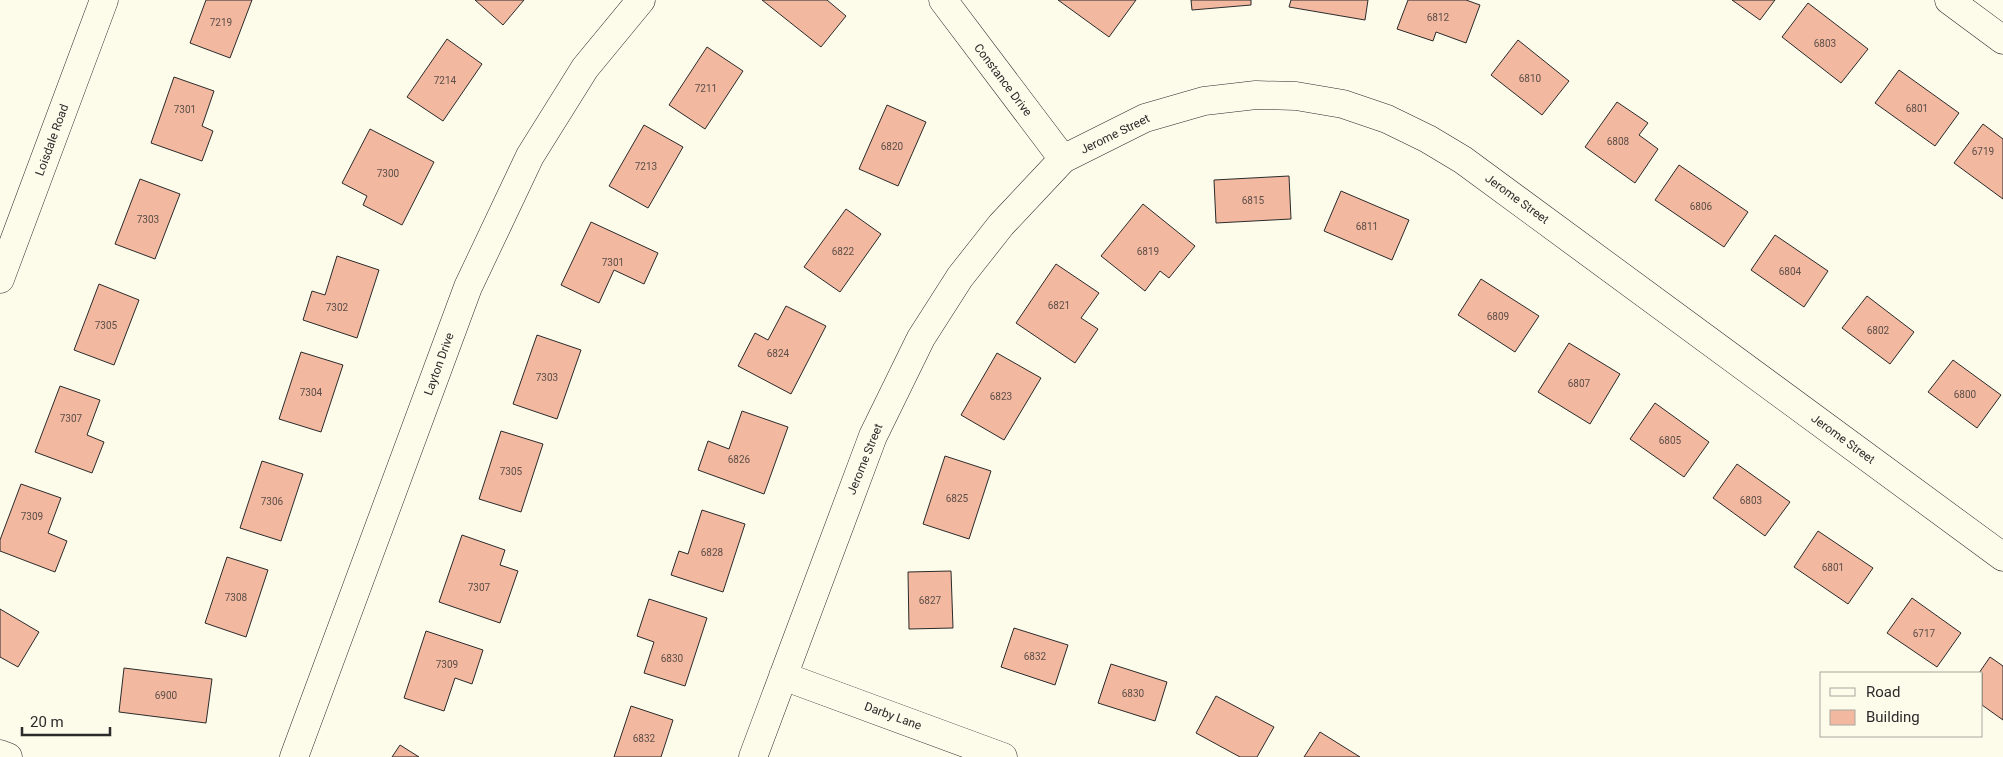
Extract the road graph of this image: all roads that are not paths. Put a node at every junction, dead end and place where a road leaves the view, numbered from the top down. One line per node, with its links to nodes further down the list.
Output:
1 (104, 0): 7 (street, Loisdale Road)
2 (641, 0): 12 (street, Layton Drive)
3 (943, 0): 6 (street, Constance Drive)
4 (1949, 0): 5 (street)
5 (2003, 40)
6 (1063, 159): 8 (street, Jerome Street); 9 (street, Jerome Street)
7 (0, 279)
8 (2003, 556)
9 (783, 676): 13 (street, Jerome Street); 14 (street, Darby Lane)
10 (0, 754): 11 (street)
11 (8, 757)
12 (294, 757)
13 (753, 757)
14 (1003, 757)

